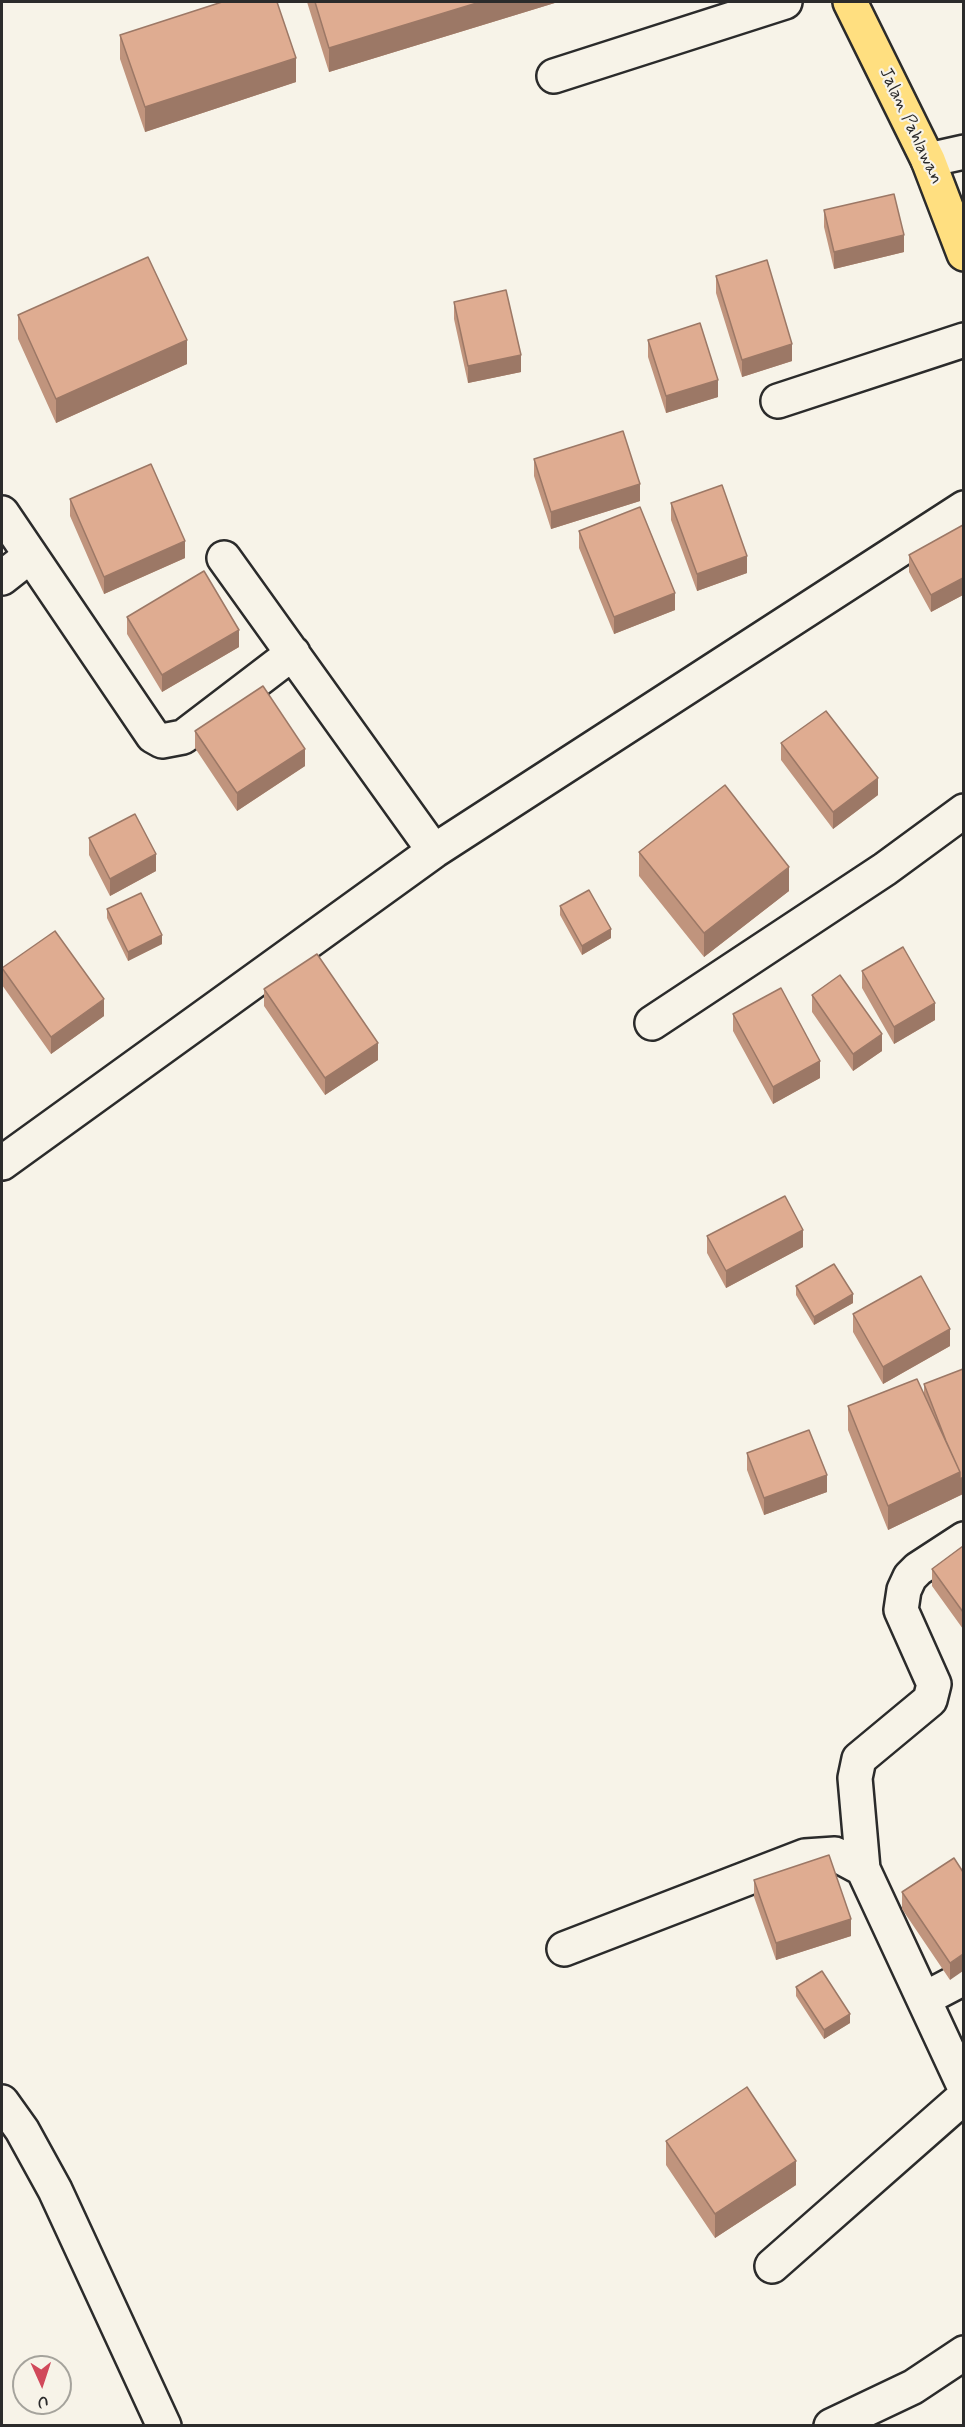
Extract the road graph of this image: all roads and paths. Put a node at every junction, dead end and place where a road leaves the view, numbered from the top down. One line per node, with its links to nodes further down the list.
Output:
1 (785, 2): 3 (street)
2 (850, 2): 5 (highway, Jalan Pahlawan)
3 (555, 76)
4 (963, 152): 5 (street)
5 (928, 159): 6 (highway, Jalan Pahlawan)
6 (963, 254)
7 (963, 340): 8 (street)
8 (778, 401)
9 (963, 508): 16 (street)
10 (2, 513): 11 (street)
11 (30, 556): 13 (street); 14 (street)
12 (224, 558): 14 (street)
13 (2, 578)
14 (293, 653): 16 (street)
15 (963, 812): 17 (street)
16 (434, 851): 18 (street)
17 (652, 1023)
18 (2, 1163)
19 (963, 1539): 20 (street)
20 (863, 1869): 21 (street); 23 (street)
21 (564, 1949)
22 (963, 1978): 23 (street)
23 (924, 1999): 24 (street)
24 (963, 2086)
25 (963, 2097): 27 (street)
26 (2, 2102): 29 (street)
27 (772, 2266)
28 (963, 2353): 30 (street)
29 (164, 2426)
30 (831, 2426)

